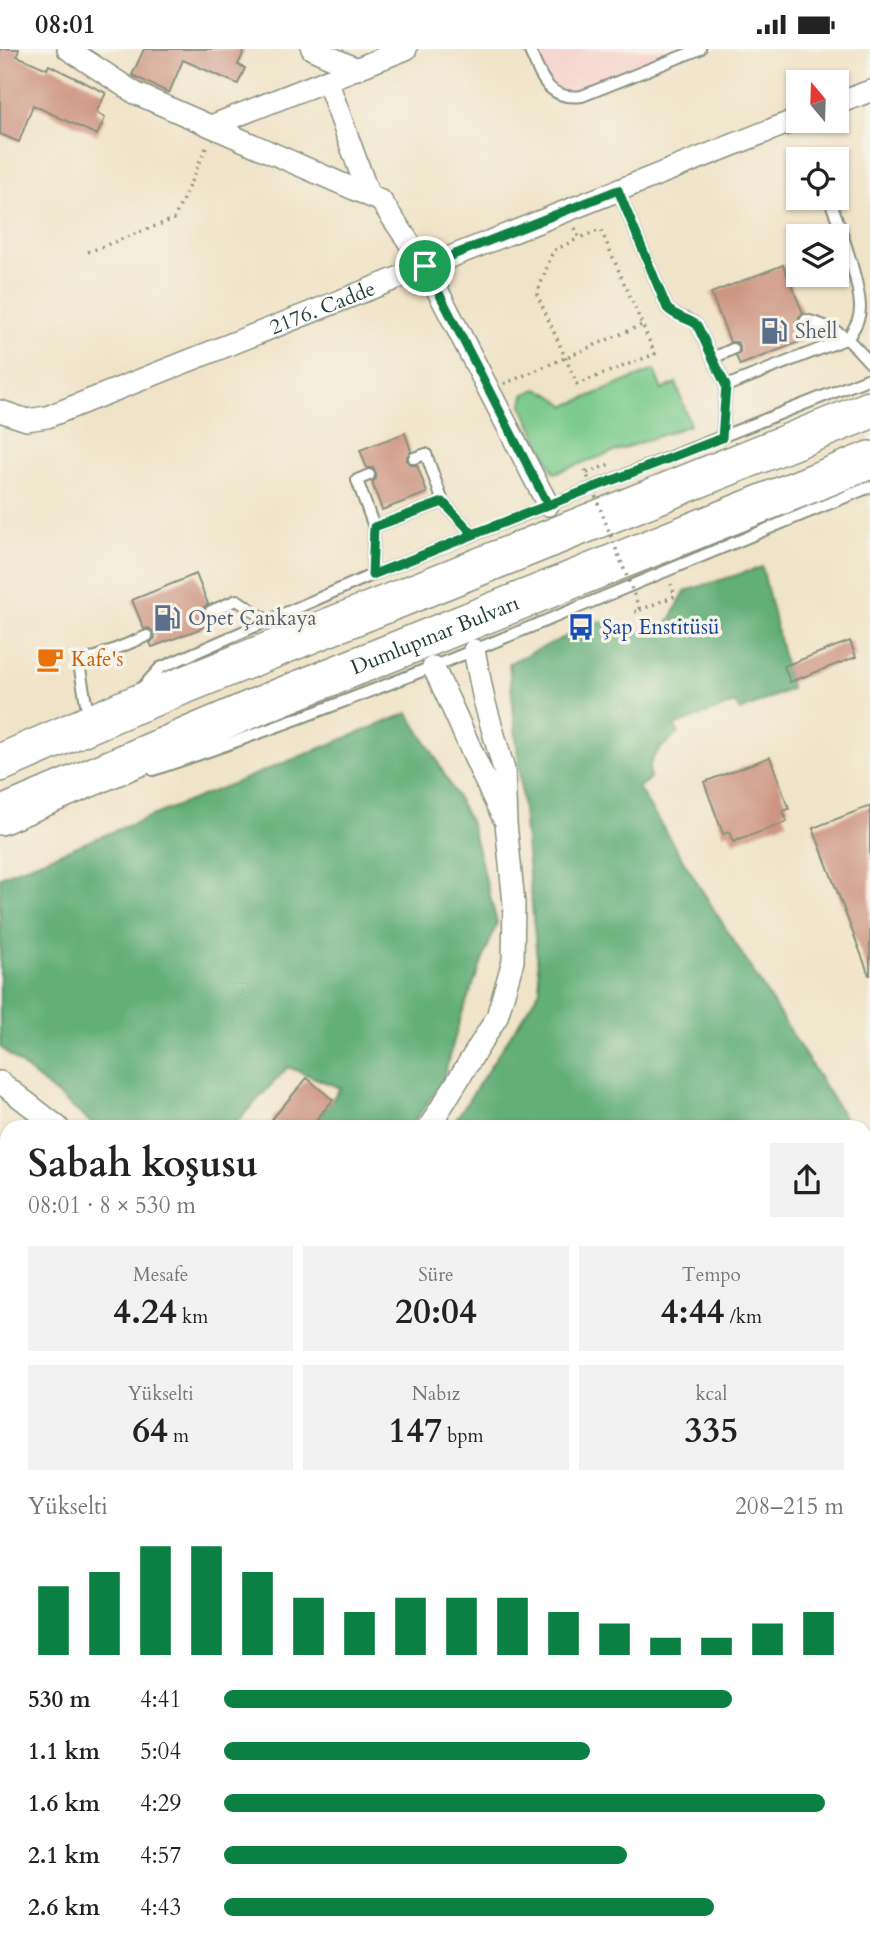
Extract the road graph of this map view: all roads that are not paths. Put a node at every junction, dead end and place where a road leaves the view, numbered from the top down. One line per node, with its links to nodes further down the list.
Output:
1 (68, 49): 11 (street)
2 (312, 49): 6 (street)
3 (406, 49): 6 (street)
4 (529, 49): 5 (lane)
5 (700, 49)
6 (357, 69): 7 (street)
7 (327, 80): 11 (street); 13 (street)
8 (870, 90): 9 (street)
9 (849, 99)
10 (786, 124): 12 (street, 2176. Cadde)
11 (213, 127): 13 (street)
12 (618, 190): 15 (street, 2176. Cadde); 19 (lane)
13 (369, 196): 15 (street)
14 (833, 210): 17 (lane)
15 (425, 266): 24 (street, 2176. Cadde); 31 (street)
16 (806, 320): 17 (lane)
17 (848, 338): 20 (lane); 22 (lane)
18 (733, 349): 19 (lane)
19 (713, 358): 22 (lane)
20 (870, 363)
21 (870, 378): 25 (lane)
22 (726, 386): 25 (lane)
23 (870, 410): 40 (highway)
24 (0, 411)
25 (722, 438): 31 (lane)
26 (414, 459): 30 (lane)
27 (870, 460): 44 (highway, Dumlupınar Bulvarı)
28 (369, 475): 32 (lane)
29 (870, 487): 38 (lane)
30 (443, 502): 32 (lane); 33 (lane)
31 (548, 505): 33 (lane)
32 (374, 527): 34 (lane)
33 (473, 534): 34 (lane)
34 (372, 575): 36 (lane)
35 (211, 611): 36 (lane)
36 (268, 621): 40 (lane)
37 (147, 636): 40 (lane)
38 (474, 650): 39 (lane); 46 (street)
39 (433, 667): 42 (lane); 46 (street)
40 (106, 717): 41 (highway)
41 (0, 763)
42 (142, 773)
43 (117, 780): 44 (lane)
44 (41, 798): 45 (highway, Dumlupınar Bulvarı)
45 (0, 816)
46 (506, 823): 49 (street)
47 (0, 1082): 48 (street)
48 (49, 1120)
49 (433, 1120)

